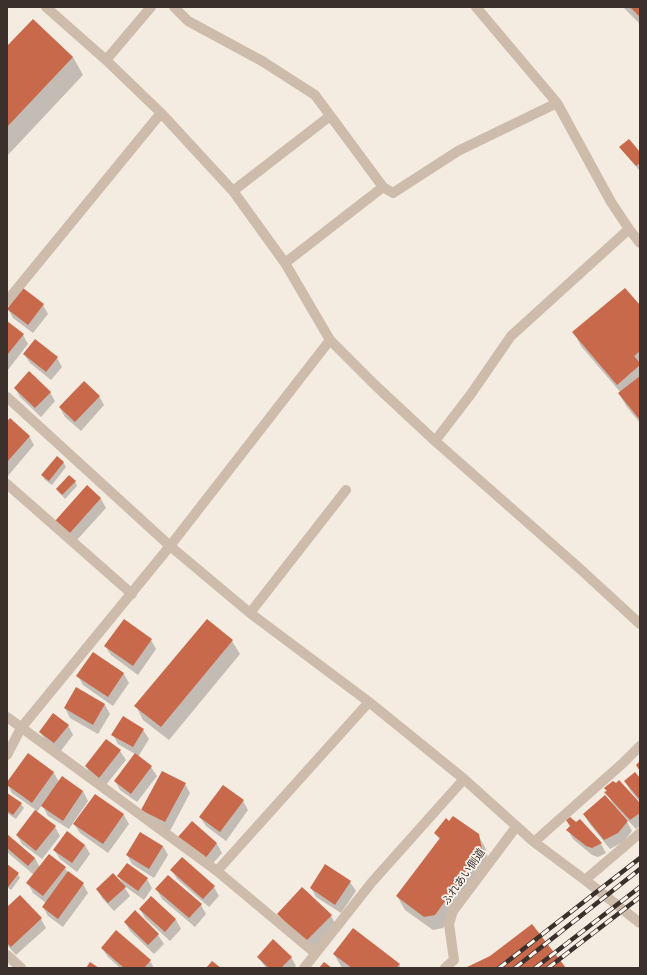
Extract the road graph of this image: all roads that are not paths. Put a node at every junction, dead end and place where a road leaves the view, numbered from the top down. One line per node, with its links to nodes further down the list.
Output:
1 (46, 7): 5 (street)
2 (151, 7): 5 (street)
3 (174, 7): 8 (street)
4 (476, 7): 6 (street)
5 (106, 60): 7 (street)
6 (557, 103): 9 (street); 11 (street)
7 (161, 113): 10 (street); 14 (street)
8 (330, 116): 9 (street); 10 (street)
9 (382, 187): 13 (street)
10 (234, 191): 13 (street)
11 (629, 229): 12 (street); 17 (street)
12 (640, 243)
13 (285, 263): 15 (street)
14 (7, 301)
15 (330, 340): 17 (street); 20 (street)
16 (7, 397): 20 (street)
17 (435, 441): 23 (street)
18 (7, 484): 21 (street)
19 (346, 490): 22 (street)
20 (170, 546): 21 (street); 22 (street)
21 (132, 594): 26 (street)
22 (250, 613): 24 (street)
23 (640, 624)
24 (369, 702): 29 (street); 33 (street)
25 (7, 717): 26 (street)
26 (21, 728): 28 (street); 33 (street)
27 (640, 746): 32 (street)
28 (7, 754)
29 (464, 778): 30 (street); 36 (street)
30 (516, 826): 32 (street); 40 (street, ふれあい側道)
31 (640, 833): 34 (street)
32 (534, 842): 34 (street)
33 (217, 872): 36 (street)
34 (585, 880): 35 (street)
35 (640, 924)
36 (315, 954): 39 (street)
37 (7, 955): 38 (street)
38 (21, 968)
39 (304, 968)
40 (445, 968)

